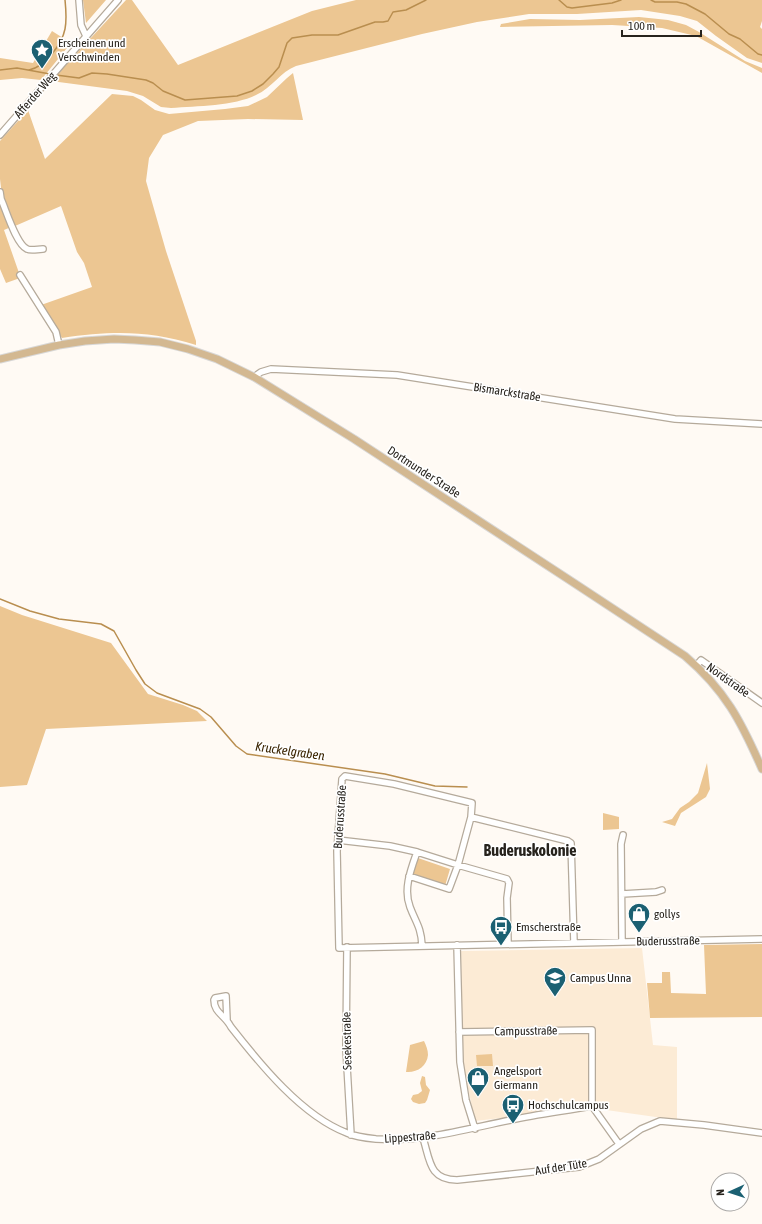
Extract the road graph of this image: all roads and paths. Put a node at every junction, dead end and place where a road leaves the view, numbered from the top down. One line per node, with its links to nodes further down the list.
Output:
1 (78, 0): 3 (street)
2 (118, 0): 3 (street, Afferder Weg)
3 (86, 36): 4 (street, Afferder Weg)
4 (0, 135)
5 (0, 192): 6 (street)
6 (43, 249)
7 (20, 275): 8 (street)
8 (59, 345): 9 (main road, Dortmunder Straße); 10 (main road, Dortmunder Straße)
9 (0, 358)
10 (254, 377): 11 (street, Bismarckstraße); 12 (main road, Dortmunder Straße)
11 (762, 424)
12 (696, 666): 13 (street, Nordstraße); 14 (main road, Dortmunder Straße)
13 (762, 703)
14 (762, 769)
15 (471, 818): 17 (street, Buderusstraße); 19 (street); 25 (street)
16 (624, 835): 22 (street)
17 (338, 840): 18 (street); 29 (street, Buderusstraße)
18 (417, 852): 19 (street); 20 (street)
19 (458, 865): 20 (street); 26 (street)
20 (409, 876): 27 (street)
21 (662, 890): 22 (street)
22 (622, 894): 24 (street)
23 (762, 940): 24 (street, Buderusstraße)
24 (622, 942): 25 (street, Buderusstraße)
25 (574, 943): 26 (street, Buderusstraße)
26 (508, 944): 28 (street, Buderusstraße)
27 (422, 945): 28 (street, Buderusstraße); 29 (street, Buderusstraße)
28 (457, 945): 31 (street)
29 (347, 948): 35 (street, Sesekestraße)
30 (227, 1020): 35 (street, Lippestraße)
31 (459, 1032): 32 (street, Campusstraße); 33 (street)
32 (592, 1106): 33 (street, Lippestraße); 37 (street)
33 (475, 1129): 36 (street, Lippestraße)
34 (762, 1133): 37 (street, Auf der Tüte)
35 (351, 1135): 36 (street, Lippestraße)
36 (423, 1138): 37 (street, Auf der Tüte)
37 (619, 1144)

